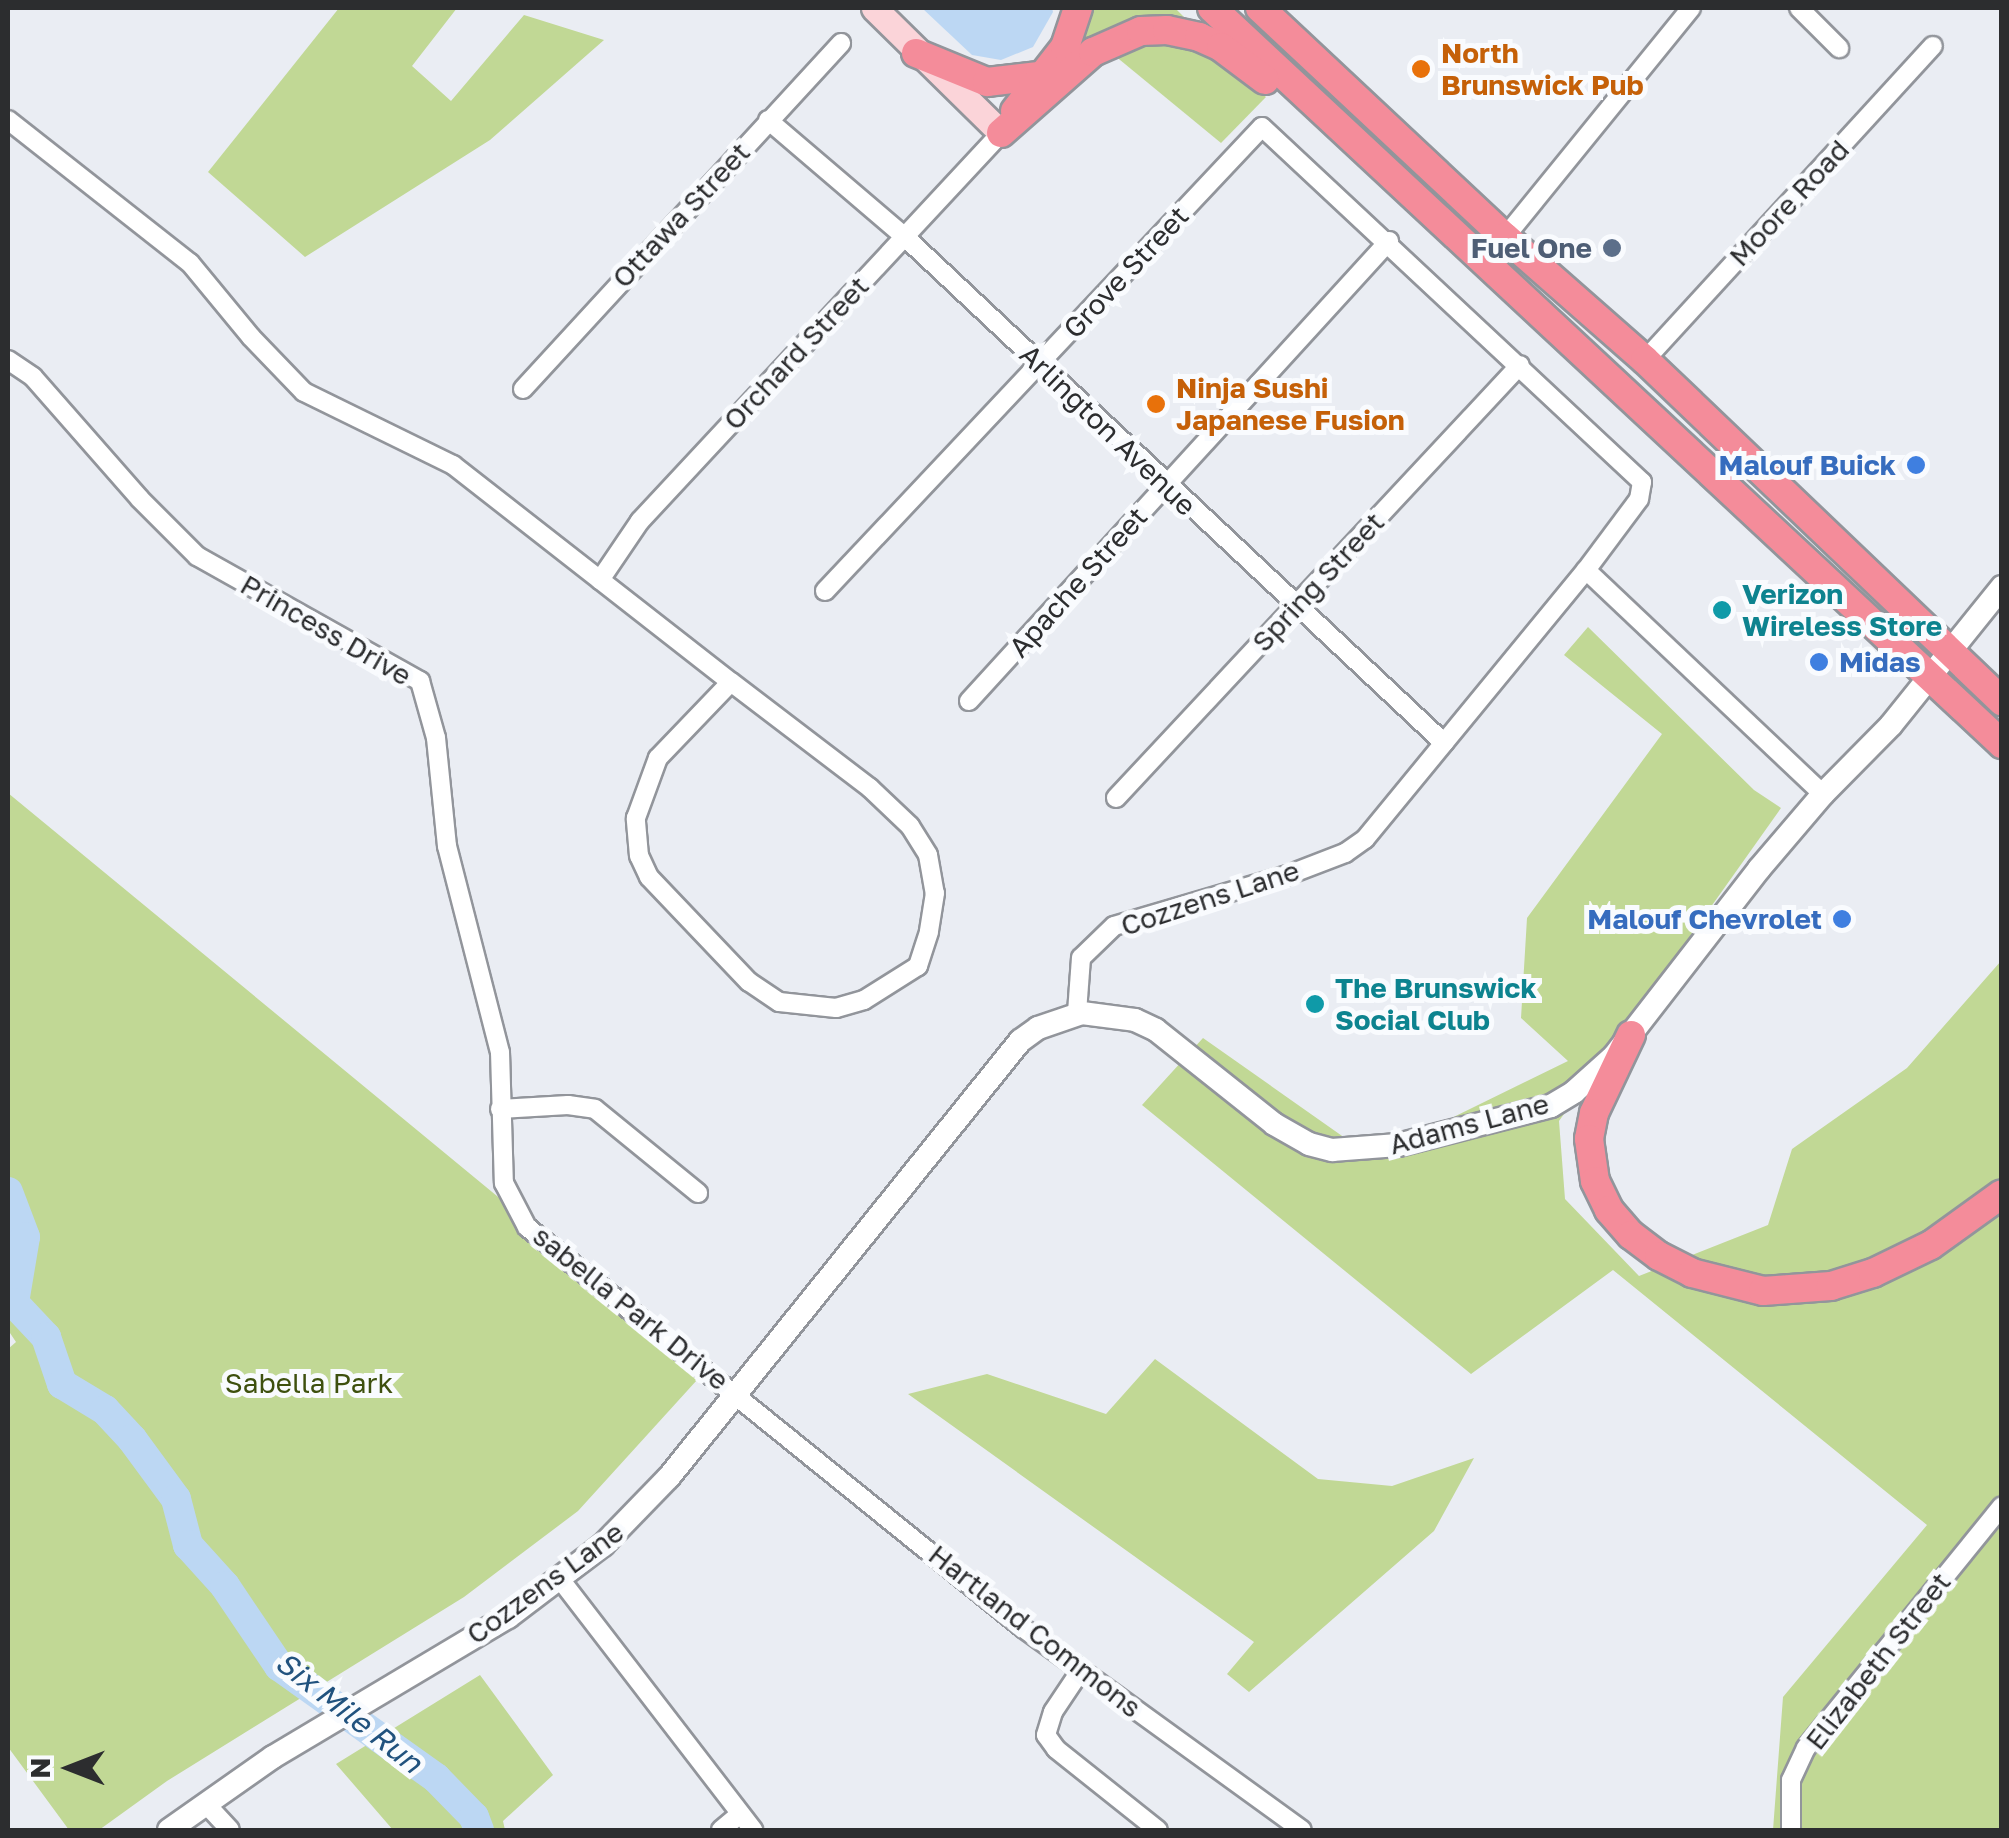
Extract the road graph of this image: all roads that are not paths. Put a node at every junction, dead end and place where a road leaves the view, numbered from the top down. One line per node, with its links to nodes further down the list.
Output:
1 (874, 8): 10 (main road)
2 (1078, 8): 11 (highway)
3 (1212, 8): 16 (highway)
4 (1260, 8): 18 (highway)
5 (1691, 8): 18 (street)
6 (1799, 8): 9 (street)
7 (841, 43): 13 (street, Ottawa Street)
8 (1934, 46): 21 (street, Moore Road)
9 (1839, 48)
10 (916, 54): 11 (highway); 15 (main road)
11 (1038, 76): 15 (highway)
12 (8, 120): 27 (street)
13 (768, 120): 17 (street, Arlington Avenue); 24 (street, Ottawa Street)
14 (1262, 127): 19 (street, Cozzens Lane); 22 (street, Grove Street)
15 (1001, 133): 16 (highway); 17 (street, Orchard Street)
16 (1394, 179): 32 (highway)
17 (905, 236): 22 (street, Arlington Avenue); 27 (street, Orchard Street)
18 (1505, 238): 21 (highway)
19 (1389, 241): 23 (street, Cozzens Lane); 25 (street, Apache Street)
20 (8, 360): 42 (street, Princess Drive)
21 (1645, 360): 31 (highway)
22 (1038, 363): 25 (street, Arlington Avenue); 29 (street, Grove Street)
23 (1520, 365): 26 (street, Cozzens Lane); 30 (street, Spring Street)
24 (523, 389)
25 (1166, 484): 30 (street, Arlington Avenue); 35 (street, Apache Street)
26 (1586, 570): 36 (street, Cozzens Lane); 38 (street)
27 (600, 580): 33 (street)
28 (2002, 587): 31 (street, Adams Lane)
29 (825, 591)
30 (1295, 607): 36 (street, Arlington Avenue); 39 (street, Spring Street)
31 (1949, 652): 32 (street, Adams Lane); 34 (highway)
32 (1928, 677): 37 (highway); 38 (street, Adams Lane)
33 (731, 682): 33 (street)
34 (2002, 701)
35 (969, 702)
36 (1444, 743): 40 (street, Cozzens Lane)
37 (2002, 744)
38 (1823, 794): 41 (street, Adams Lane)
39 (1116, 798)
40 (1077, 1014): 41 (street, Adams Lane); 45 (street, Cozzens Lane)
41 (1630, 1035): 44 (highway)
42 (500, 1109): 43 (street); 45 (street, sabella Park Drive)
43 (698, 1194)
44 (2002, 1194)
45 (736, 1392): 46 (street, sabella Park Drive); 48 (street, Cozzens Lane)
46 (775, 1424): 49 (street, Hartland Commons)
47 (2002, 1506): 58 (street, Elizabeth Street)
48 (560, 1579): 50 (street, Cozzens Lane); 51 (street)
49 (1081, 1670): 56 (street); 57 (street, Hartland Commons)
50 (206, 1804): 52 (street, Cozzens Lane); 53 (street)
51 (740, 1814): 54 (street); 55 (street)
52 (169, 1830)
53 (230, 1830)
54 (721, 1830)
55 (753, 1830)
56 (1158, 1830)
57 (1302, 1830)
58 (1791, 1830)

